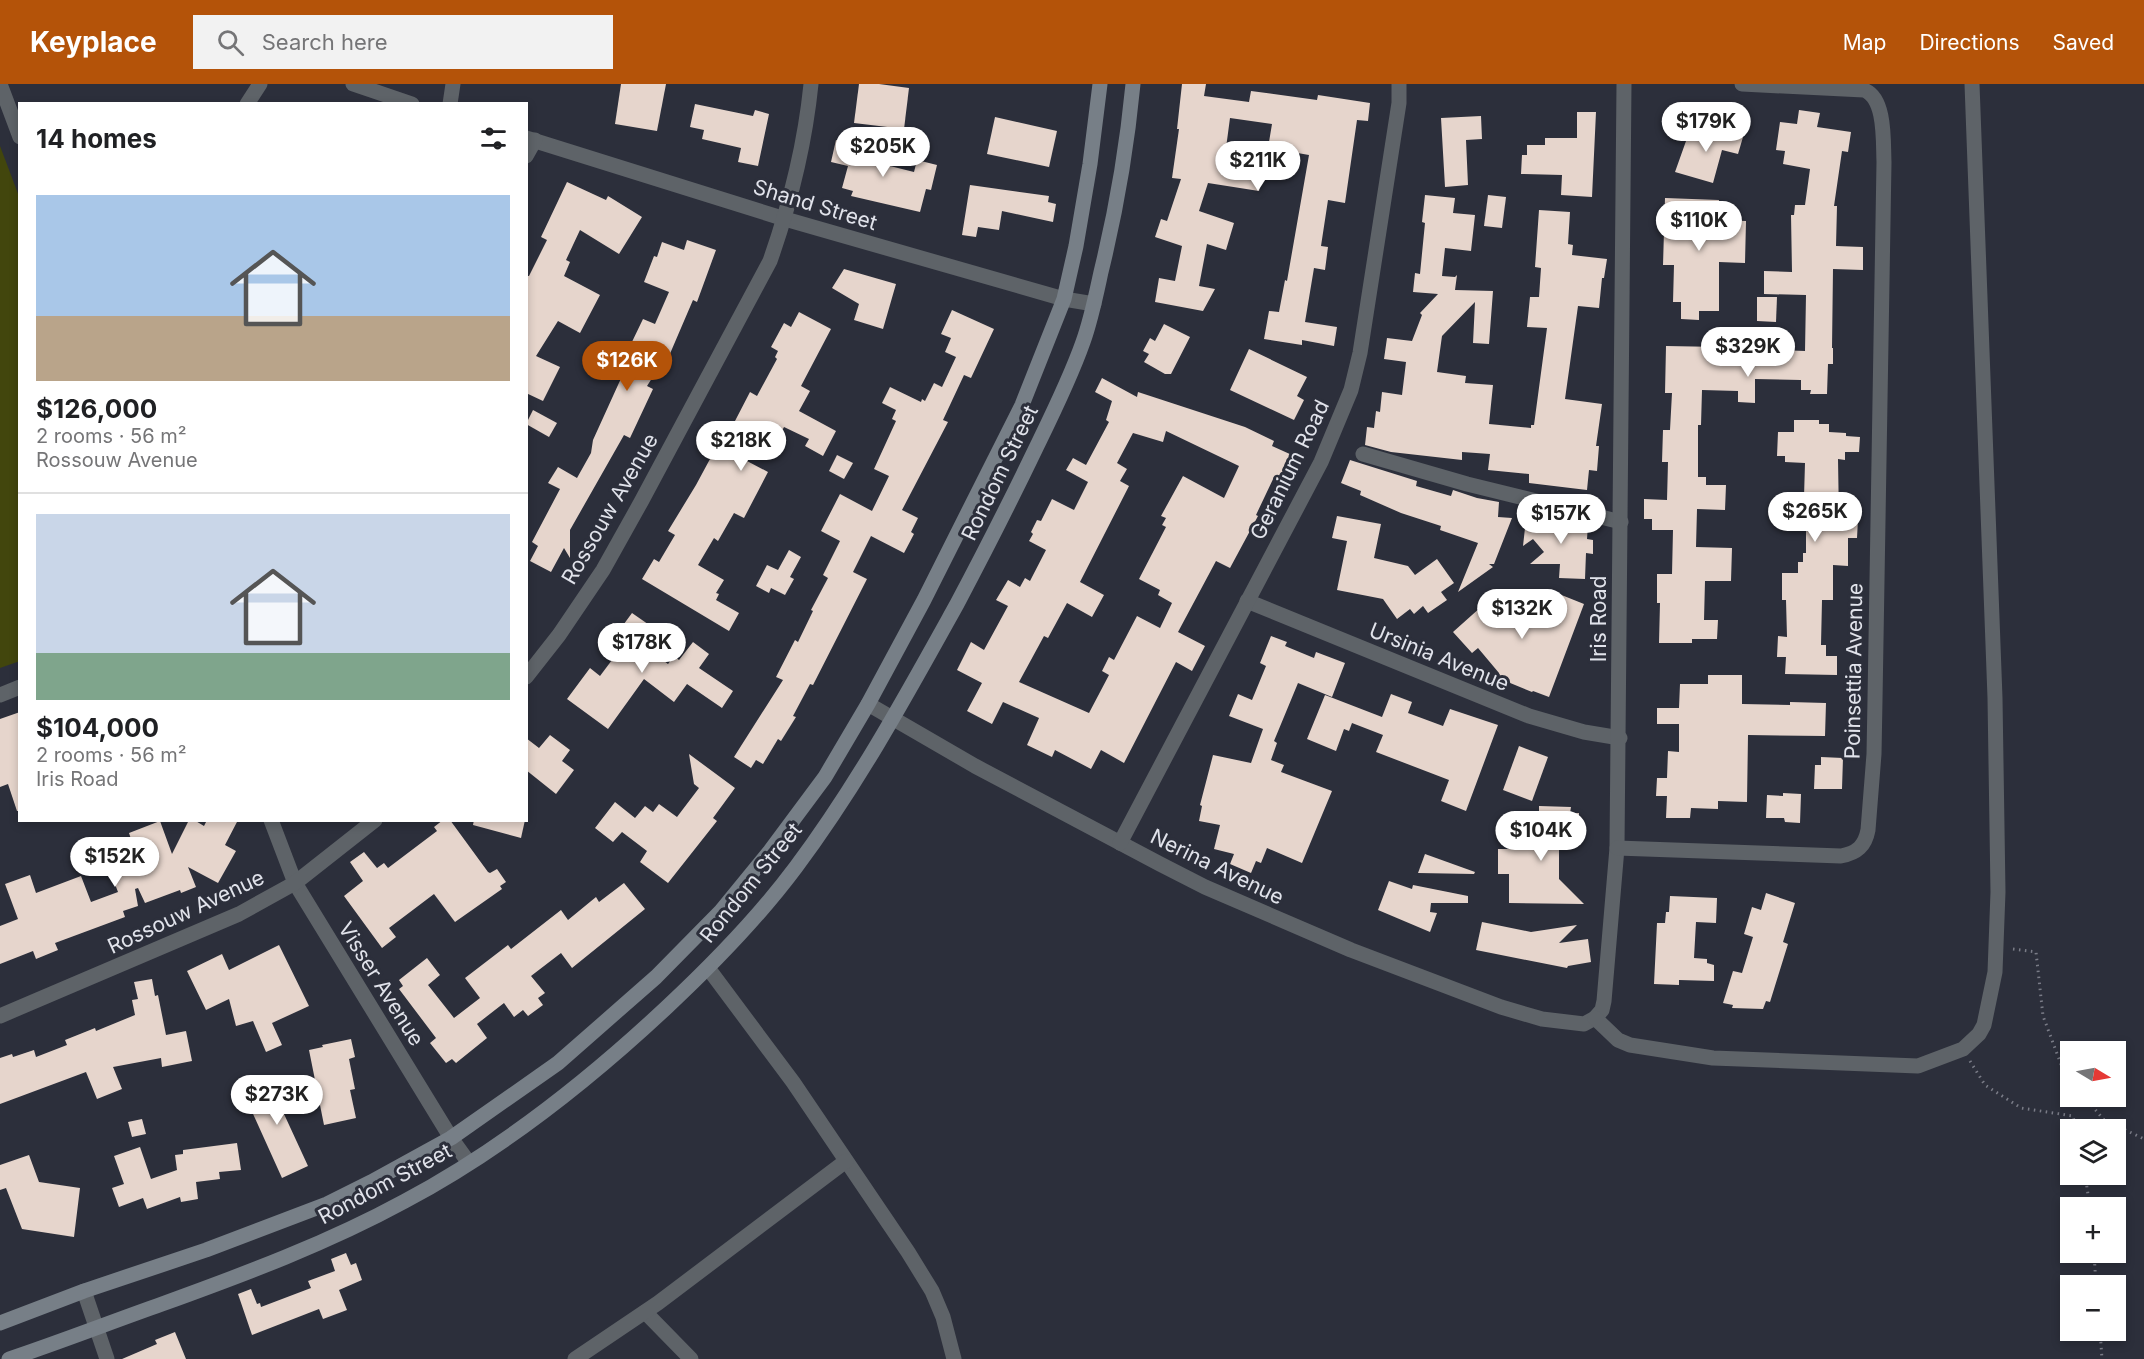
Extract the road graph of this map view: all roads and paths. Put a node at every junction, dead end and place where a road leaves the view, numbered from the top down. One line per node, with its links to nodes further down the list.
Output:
1 (0, 84): 15 (street)
2 (260, 84): 12 (street)
3 (352, 84): 13 (street)
4 (453, 84): 14 (street)
5 (811, 84): 17 (street, Rossouw Avenue)
6 (1100, 84): 18 (street, Rondom Street)
7 (1133, 84): 19 (street, Rondom Street)
8 (1399, 84): 22 (street, Geranium Road)
9 (1624, 84): 21 (street, Iris Road)
10 (1742, 84): 32 (street, Poinsettia Avenue)
11 (1972, 84): 34 (street)
12 (248, 102)
13 (406, 102)
14 (450, 102)
15 (18, 132)
16 (531, 139): 17 (street, Shand Street)
17 (785, 219): 18 (street, Shand Street); 23 (street, Rossouw Avenue)
18 (1064, 299): 19 (street, Shand Street); 26 (street, Rondom Street)
19 (1094, 304): 27 (street, Rondom Street)
20 (1363, 454): 21 (street)
21 (1621, 522): 28 (street, Iris Road)
22 (1247, 602): 28 (street, Ursinia Avenue); 31 (street, Geranium Road)
23 (528, 674)
24 (18, 688): 25 (street)
25 (0, 695)
26 (868, 704): 27 (street, Nerina Avenue); 42 (street, Rondom Street)
27 (894, 717): 31 (street, Nerina Avenue); 35 (street, Rondom Street)
28 (1620, 738): 32 (street, Iris Road)
29 (272, 822): 33 (street, Visser Avenue)
30 (372, 822): 33 (street, Rossouw Avenue)
31 (1120, 843): 36 (street, Nerina Avenue)
32 (1617, 848): 36 (street, Iris Road)
33 (294, 883): 37 (street, Rossouw Avenue); 42 (street, Visser Avenue)
34 (1996, 947): 38 (street); 39 (path)
35 (708, 968): 44 (street); 45 (street, Rondom Street)
36 (1598, 1014): 38 (street)
37 (0, 1016)
38 (1963, 1049): 41 (path)
39 (2060, 1062)
40 (2093, 1107): 43 (path)
41 (2074, 1119)
42 (451, 1138): 45 (street, Visser Avenue); 46 (street, Rondom Street)
43 (2144, 1139)
44 (846, 1161): 47 (street); 55 (street)
45 (469, 1163): 49 (street, Rondom Street)
46 (84, 1291): 48 (street, Rondom Street); 49 (street)
47 (645, 1312): 53 (street); 54 (street)
48 (0, 1323)
49 (97, 1328): 51 (street, Rondom Street); 52 (street)
50 (2101, 1341): 56 (path)
51 (9, 1359)
52 (107, 1359)
53 (575, 1359)
54 (691, 1359)
55 (954, 1359)
56 (2102, 1359)

